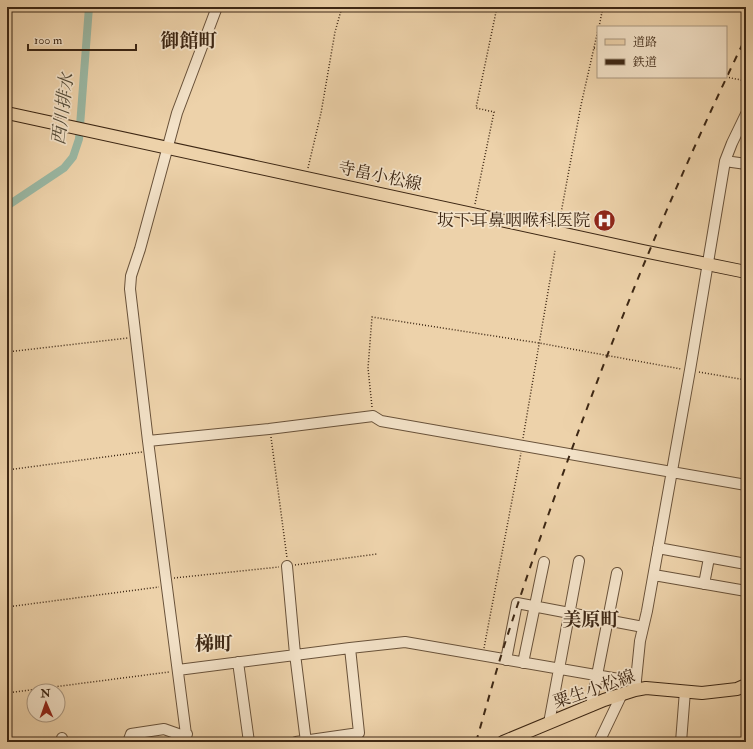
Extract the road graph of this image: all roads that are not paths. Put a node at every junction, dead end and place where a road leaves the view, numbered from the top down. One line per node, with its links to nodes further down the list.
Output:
1 (217, 7): 4 (street)
2 (7, 113): 4 (main road, 寺畠小松線)
3 (746, 114): 5 (street)
4 (168, 149): 7 (main road, 寺畠小松線); 9 (street)
5 (726, 161): 6 (street); 7 (street)
6 (746, 164)
7 (709, 265): 8 (main road, 寺畠小松線); 10 (street)
8 (746, 272)
9 (149, 446): 10 (street); 32 (street)
10 (672, 472): 11 (street); 12 (street)
11 (746, 485)
12 (658, 548): 13 (street); 19 (street)
13 (709, 558): 16 (street); 20 (street)
14 (579, 561): 23 (street)
15 (544, 562): 22 (street)
16 (746, 564)
17 (288, 566): 27 (street)
18 (617, 573): 24 (street)
19 (654, 574): 20 (street); 25 (street)
20 (704, 584): 21 (street)
21 (746, 591)
22 (535, 606): 23 (street); 28 (street); 30 (street)
23 (570, 613): 24 (street); 31 (street)
24 (608, 620): 25 (street); 33 (street)
25 (643, 627): 35 (street)
26 (350, 648): 27 (street); 28 (street); 44 (street)
27 (295, 654): 29 (street); 44 (street)
28 (506, 660): 30 (street)
29 (238, 662): 32 (street); 43 (street)
30 (523, 663): 31 (street)
31 (559, 669): 33 (street); 39 (street)
32 (178, 670): 40 (street)
33 (597, 675): 35 (street); 38 (street)
34 (746, 685): 36 (main road, 粟生小松線)
35 (635, 686): 36 (main road, 粟生小松線); 37 (main road, 粟生小松線)
36 (685, 691): 46 (street)
37 (621, 696): 38 (main road, 粟生小松線); 45 (street)
38 (591, 706): 39 (main road, 粟生小松線)
39 (549, 723): 41 (main road, 粟生小松線)
40 (187, 738): 42 (street)
41 (511, 740)
42 (128, 742)
43 (249, 742)
44 (303, 742)
45 (599, 742)
46 (681, 742)

